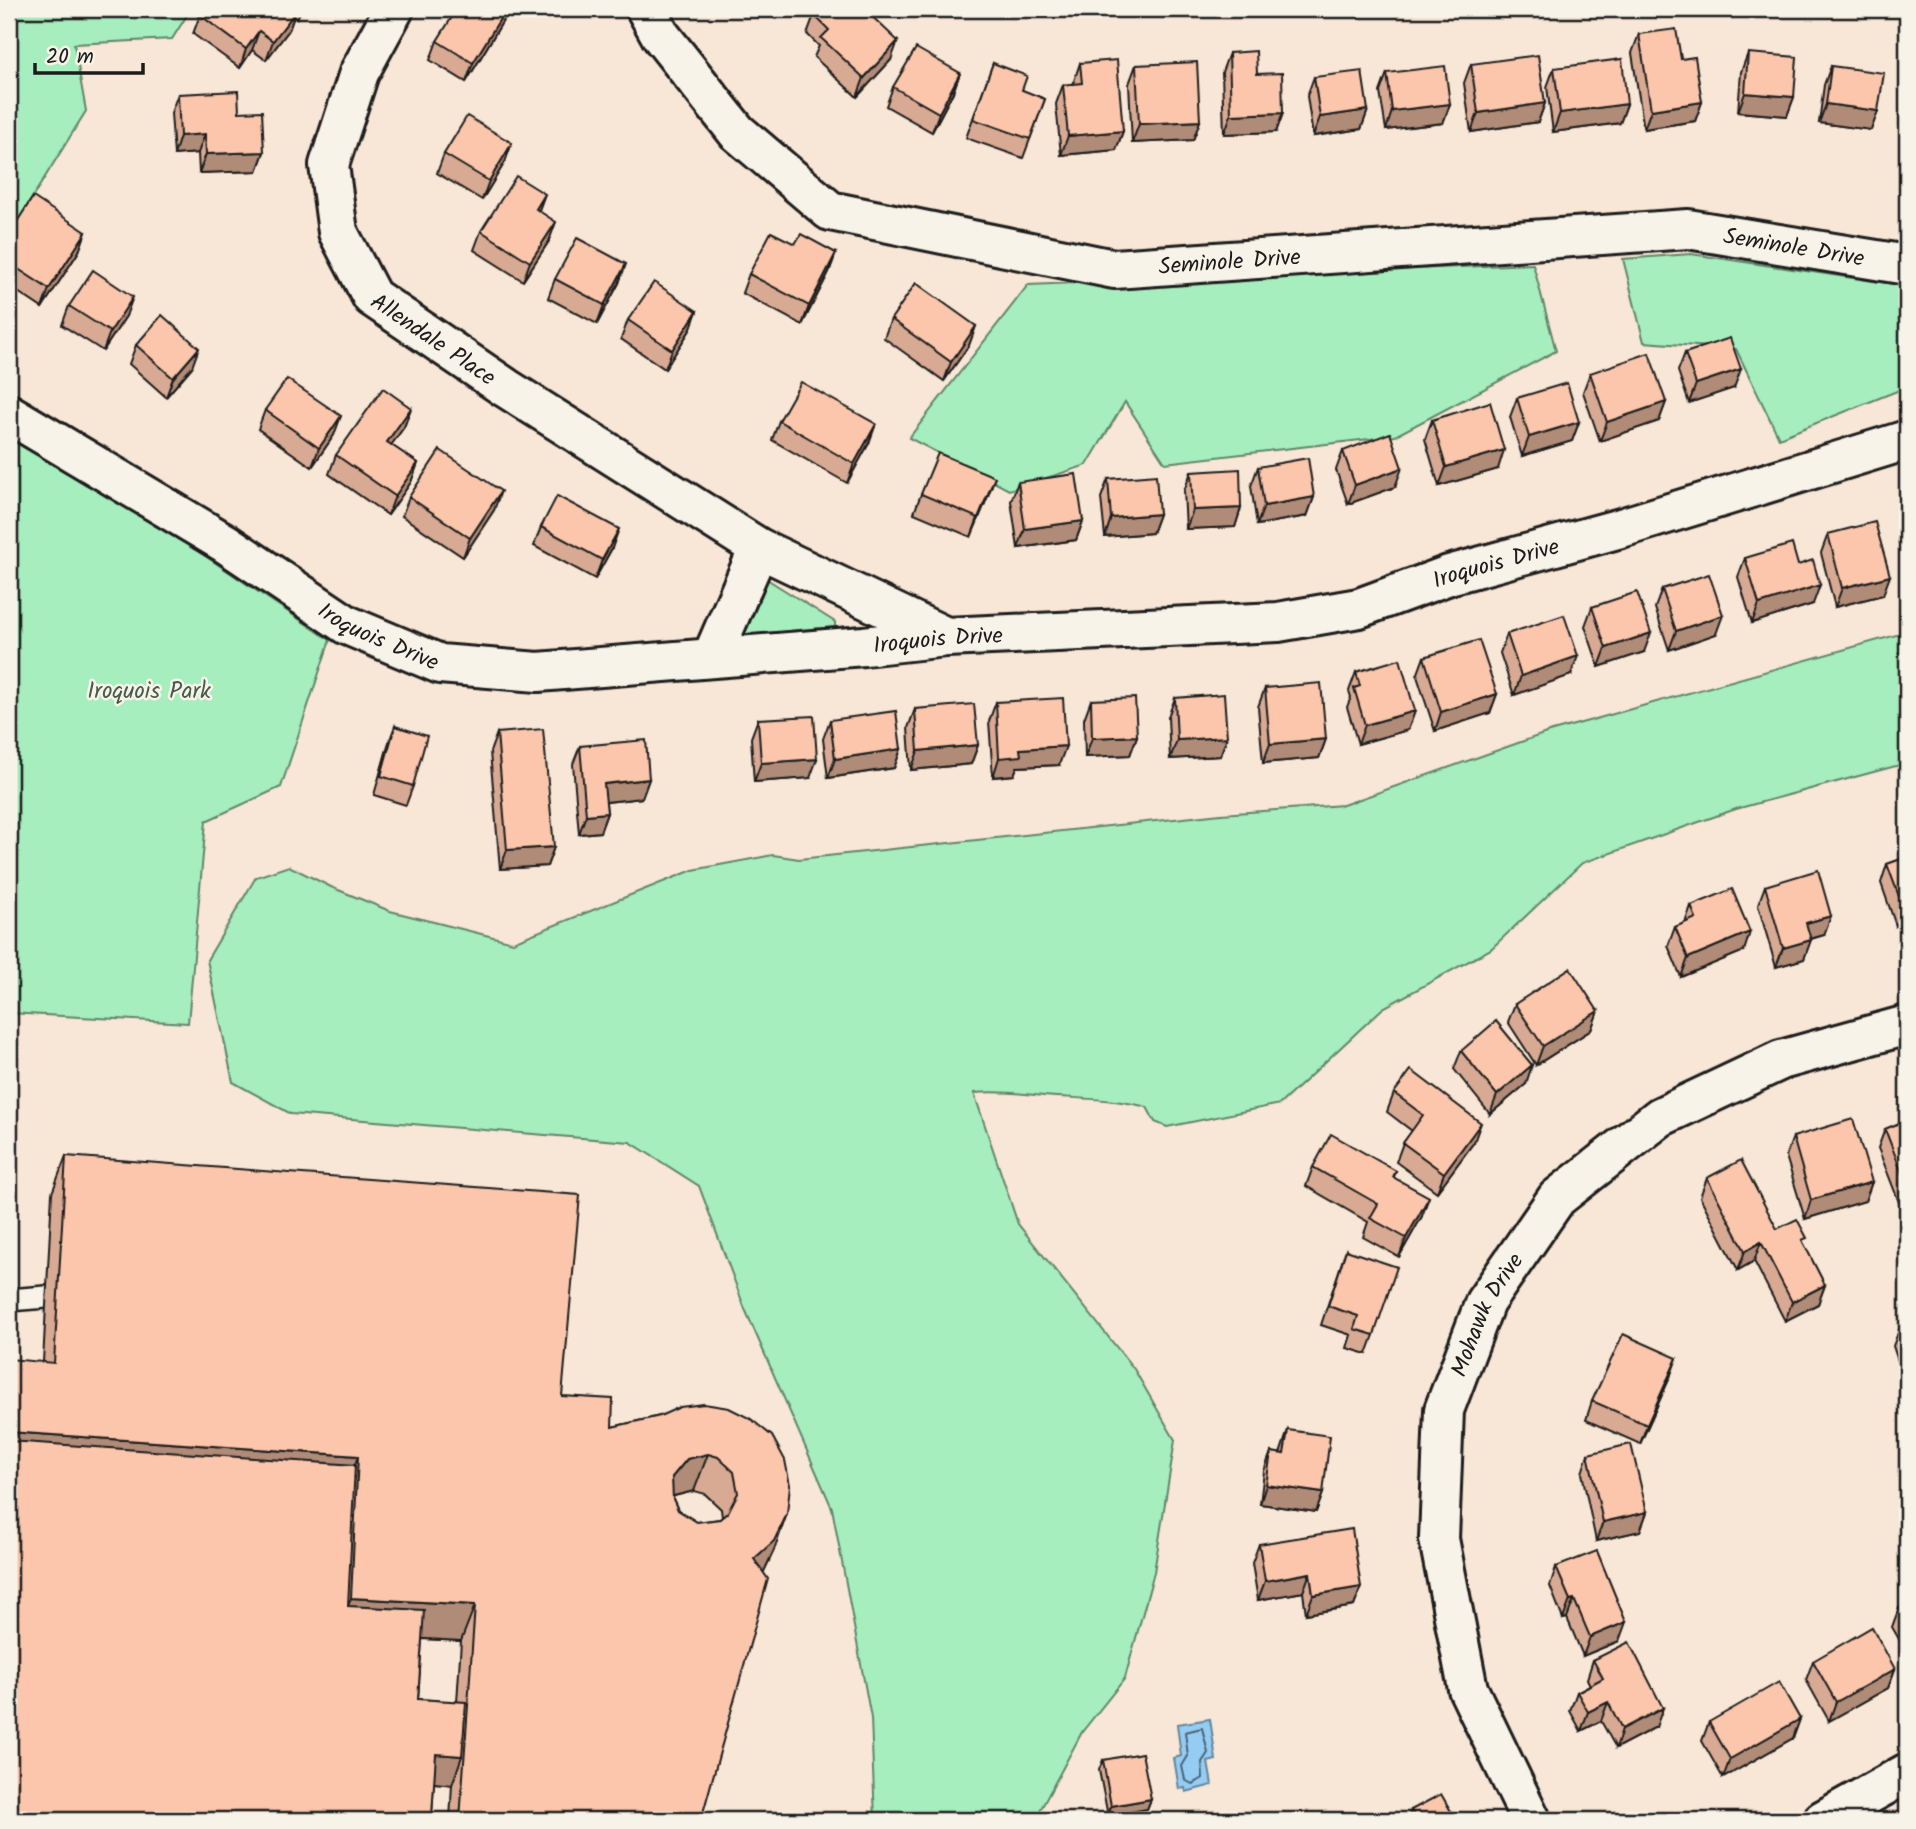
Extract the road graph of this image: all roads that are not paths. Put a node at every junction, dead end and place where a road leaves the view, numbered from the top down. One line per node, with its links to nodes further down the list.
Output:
1 (394, 9): 6 (street, Allendale Place)
2 (646, 9): 3 (street, Seminole Drive)
3 (1907, 265)
4 (9, 415): 8 (street, Iroquois Drive)
5 (1907, 440): 7 (street, Iroquois Drive)
6 (759, 548): 7 (street, Allendale Place); 8 (street)
7 (946, 637): 8 (street, Iroquois Drive)
8 (712, 657)
9 (1907, 1025): 13 (street, Mohawk Drive)
10 (47, 1297): 11 (lane)
11 (9, 1300)
12 (1907, 1773): 14 (street)
13 (1531, 1820)
14 (1823, 1820)

